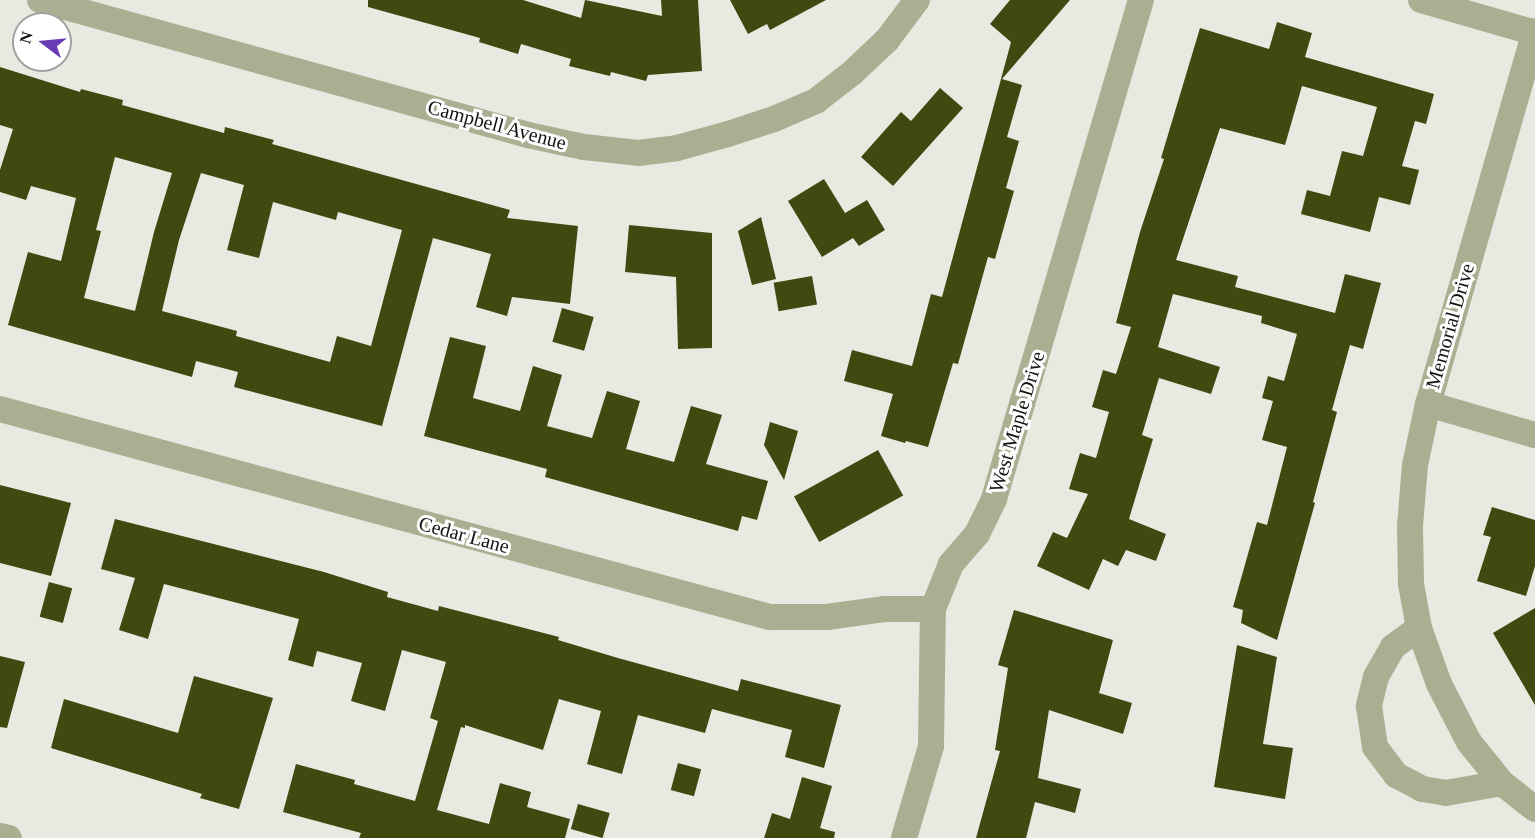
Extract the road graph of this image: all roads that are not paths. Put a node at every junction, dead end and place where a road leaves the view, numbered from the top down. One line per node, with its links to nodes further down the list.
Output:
1 (40, 0): 2 (street, Campbell Avenue)
2 (917, 0)
3 (1141, 0): 9 (street, West Maple Drive)
4 (1421, 0): 5 (street)
5 (1535, 32): 6 (street, Memorial Drive)
6 (1428, 404): 8 (street); 10 (street, Memorial Drive)
7 (0, 409): 9 (street, Cedar Lane)
8 (1535, 435)
9 (933, 609): 15 (street, West Maple Drive)
10 (1419, 628): 11 (street, Memorial Drive); 11 (street)
11 (1502, 783): 12 (street, Memorial Drive)
12 (1535, 809)
13 (0, 836): 14 (street)
14 (9, 838)
15 (904, 838)

